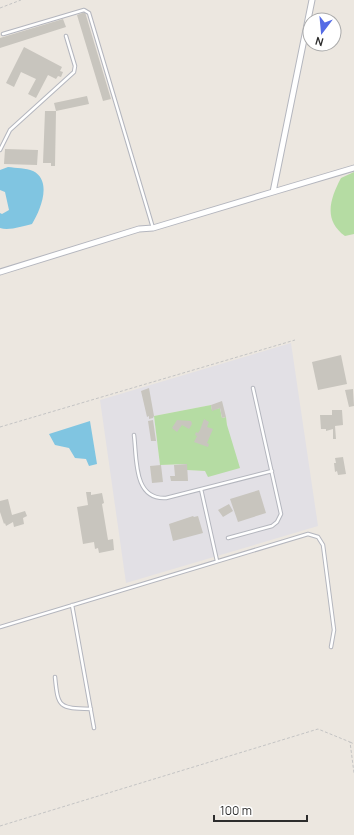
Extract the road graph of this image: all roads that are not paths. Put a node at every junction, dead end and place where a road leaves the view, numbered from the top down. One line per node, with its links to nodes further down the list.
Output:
1 (312, 0): 6 (street)
2 (3, 34): 7 (lane)
3 (66, 36): 4 (lane)
4 (0, 150)
5 (354, 168): 6 (street)
6 (273, 192): 7 (street)
7 (153, 228): 8 (street)
8 (0, 272)
9 (253, 388): 11 (lane)
10 (134, 435): 12 (lane)
11 (272, 471): 12 (lane); 13 (lane)
12 (201, 489): 14 (lane)
13 (228, 538)
14 (217, 561): 15 (lane); 17 (lane)
15 (72, 606): 16 (lane); 19 (lane)
16 (0, 627)
17 (331, 647)
18 (55, 677): 19 (lane)
19 (91, 709): 20 (lane)
20 (94, 728)

